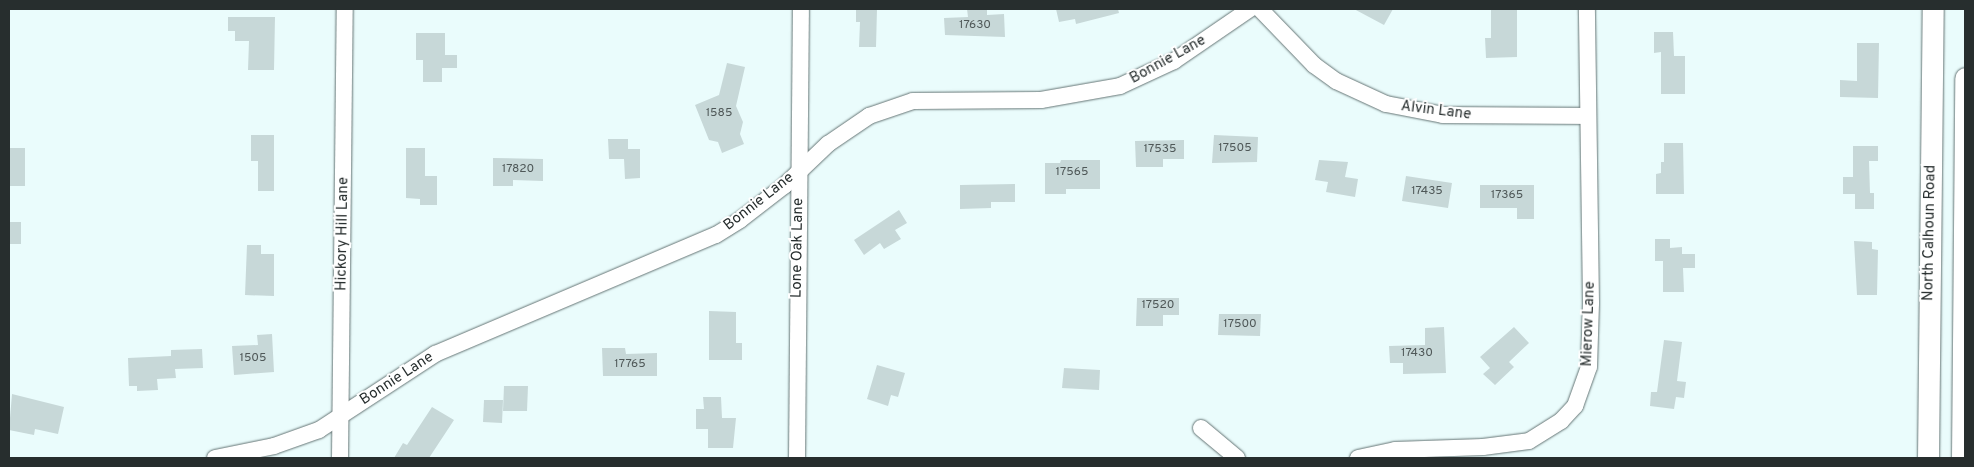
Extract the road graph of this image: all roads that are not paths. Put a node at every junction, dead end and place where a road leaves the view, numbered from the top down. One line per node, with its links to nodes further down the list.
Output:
1 (345, 9): 10 (street, Hickory Hill Lane)
2 (801, 9): 9 (street, Lone Oak Lane)
3 (1250, 9): 9 (street, Bonnie Lane)
4 (1260, 9): 8 (street, Alvin Lane)
5 (1587, 9): 8 (street, Mierow Lane)
6 (1933, 9): 17 (main road, North Calhoun Road)
7 (1965, 78): 18 (main road)
8 (1588, 116): 16 (street, Mierow Lane)
9 (799, 170): 10 (street, Bonnie Lane); 14 (street, Lone Oak Lane)
10 (340, 419): 12 (street, Bonnie Lane); 13 (street, Hickory Hill Lane)
11 (1200, 428): 15 (street)
12 (215, 458)
13 (340, 458)
14 (797, 458)
15 (1237, 458)
16 (1358, 458)
17 (1928, 458)
18 (1962, 458)

